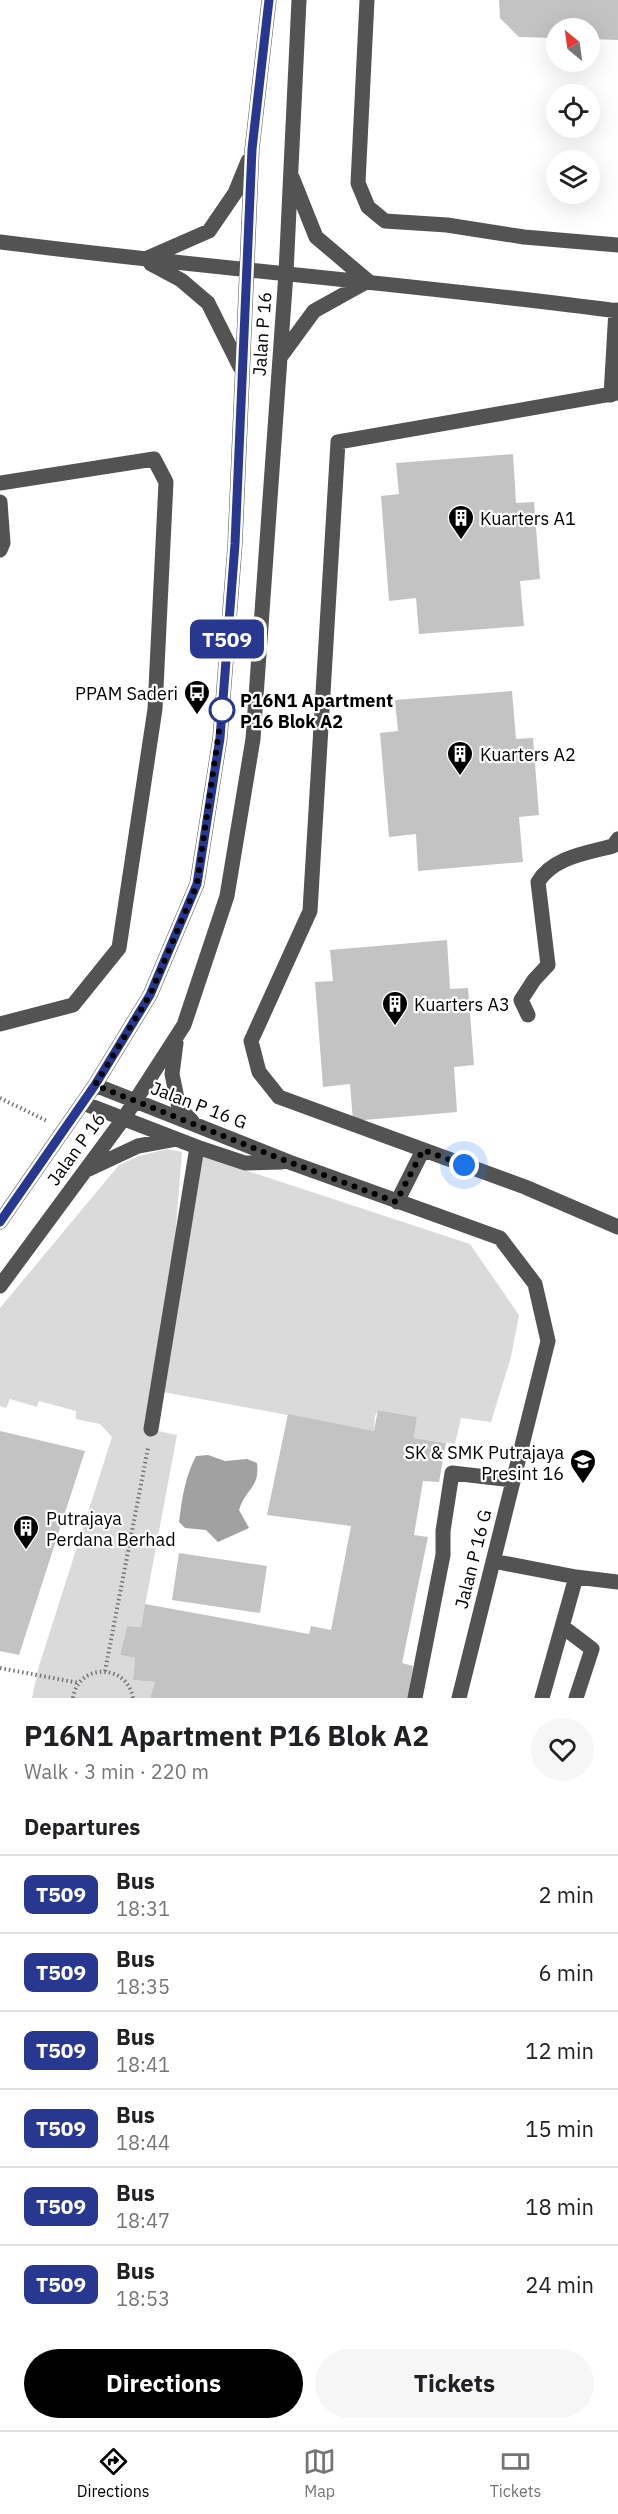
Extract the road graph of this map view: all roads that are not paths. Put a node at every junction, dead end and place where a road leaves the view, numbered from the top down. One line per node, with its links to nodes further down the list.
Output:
1 (269, 0): 4 (street, Jalan P 16)
2 (299, 0): 5 (street, Jalan P 16)
3 (368, 0): 7 (street)
4 (252, 149): 8 (street); 9 (street, Jalan P 16)
5 (290, 171): 10 (street, Jalan P 16); 11 (street)
6 (0, 242): 8 (street)
7 (618, 245)
8 (142, 260): 9 (street); 14 (street)
9 (247, 269): 10 (street); 14 (street, Jalan P 16)
10 (286, 273): 11 (street); 13 (street, Jalan P 16)
11 (368, 281): 12 (street); 13 (street)
12 (617, 310): 15 (street)
13 (280, 357): 22 (street, Jalan P 16)
14 (242, 369): 23 (street, Jalan P 16)
15 (614, 394): 30 (street)
16 (0, 483): 21 (street)
17 (0, 502): 18 (street)
18 (0, 550)
19 (618, 839): 20 (street)
20 (528, 1015)
21 (0, 1024)
22 (176, 1038): 25 (street, Jalan P 16); 27 (street)
23 (95, 1085): 24 (street, Jalan P 16); 25 (street, Jalan P 16 G)
24 (83, 1102): 26 (street, Jalan P 16 G); 34 (street, Jalan P 16)
25 (135, 1102): 26 (street, Jalan P 16); 27 (street, Jalan P 16 G)
26 (124, 1118): 28 (street, Jalan P 16 G); 32 (street, Jalan P 16)
27 (197, 1125): 31 (street, Jalan P 16 G)
28 (176, 1139): 29 (street, Jalan P 16 G); 32 (street)
29 (197, 1147): 31 (street, Jalan P 16 G); 37 (street)
30 (423, 1150): 33 (street); 35 (street)
31 (289, 1162): 33 (street, Jalan P 16 G)
32 (85, 1171): 36 (street, Jalan P 16)
33 (396, 1202): 38 (street, Jalan P 16 G)
34 (0, 1222)
35 (618, 1227)
36 (0, 1286)
37 (151, 1429)
38 (513, 1480): 39 (street, Jalan P 16 G); 43 (street)
39 (493, 1561): 40 (street); 44 (street, Jalan P 16 G)
40 (576, 1577): 41 (street); 42 (street)
41 (618, 1582)
42 (563, 1627): 45 (street); 46 (street)
43 (415, 1698)
44 (459, 1698)
45 (542, 1698)
46 (576, 1698)

